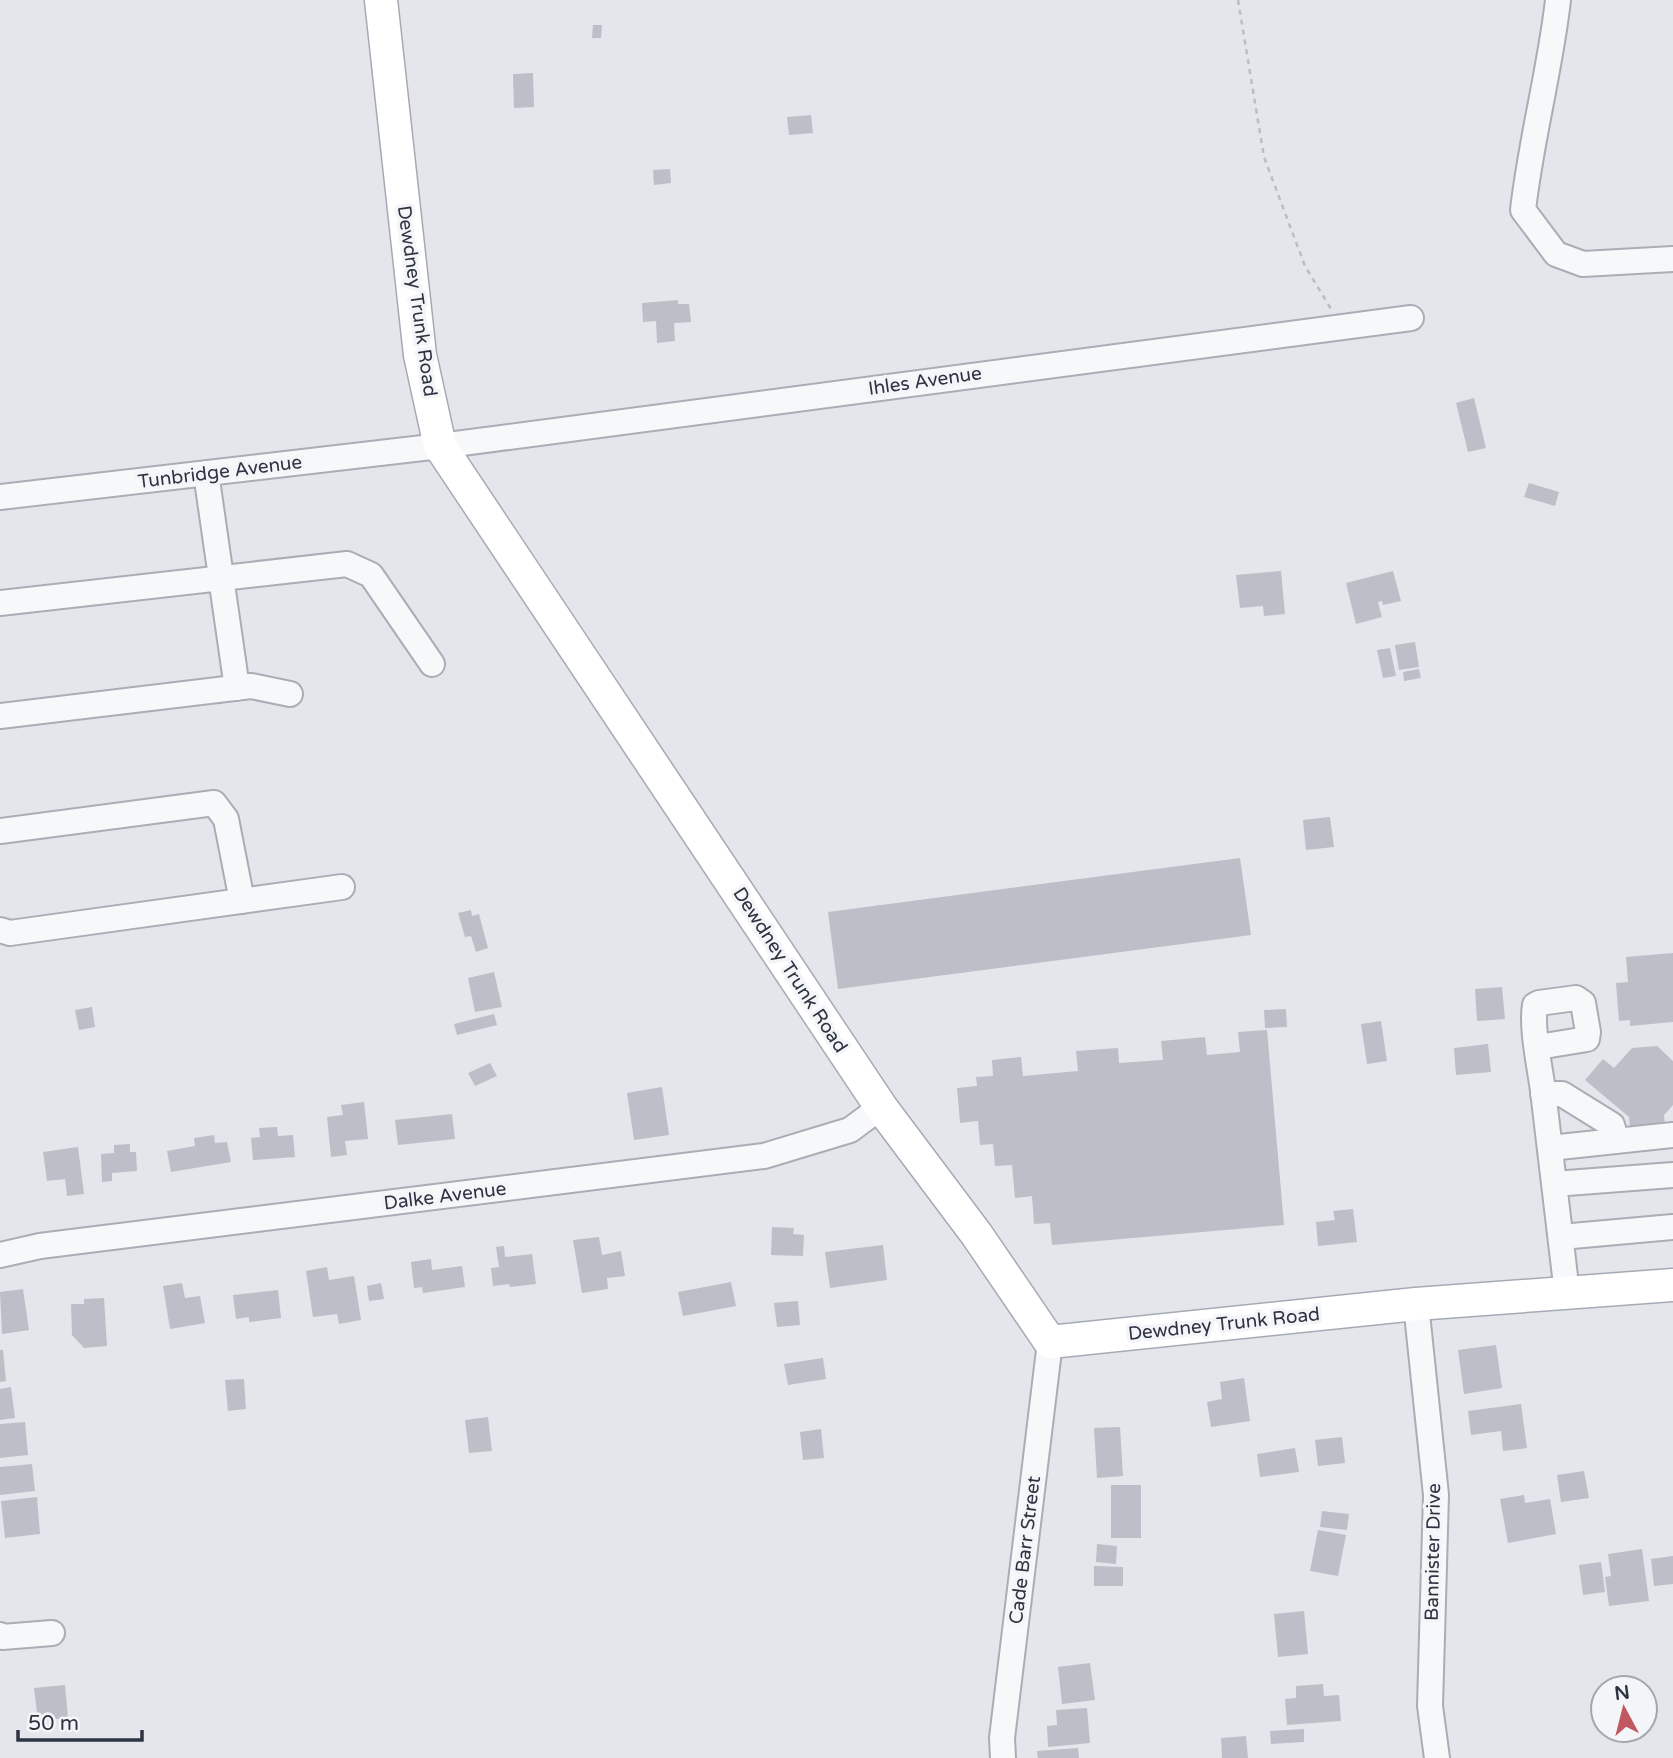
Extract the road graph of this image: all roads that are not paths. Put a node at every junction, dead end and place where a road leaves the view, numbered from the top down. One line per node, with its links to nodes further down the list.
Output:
1 (381, 0): 5 (main road, Dewdney Trunk Road)
2 (1558, 0): 3 (street)
3 (1673, 259)
4 (1410, 318): 5 (street, Ihles Avenue)
5 (440, 446): 6 (street, Tunbridge Avenue); 20 (main road, Dewdney Trunk Road)
6 (206, 473): 7 (street, Tunbridge Avenue); 8 (street)
7 (0, 497)
8 (221, 578): 9 (street); 10 (street); 11 (street)
9 (0, 603)
10 (432, 664)
11 (237, 688): 12 (street); 13 (street)
12 (290, 694)
13 (0, 716)
14 (0, 831): 16 (street)
15 (342, 887): 16 (street)
16 (242, 901): 17 (street)
17 (0, 930)
18 (1538, 1047): 19 (street)
19 (1544, 1094): 22 (street); 23 (street)
20 (881, 1107): 28 (street, Dalke Avenue); 32 (main road, Dewdney Trunk Road)
21 (1673, 1135): 22 (street)
22 (1617, 1141): 23 (street)
23 (1550, 1148): 25 (street)
24 (1673, 1175): 25 (street)
25 (1554, 1184): 27 (street)
26 (1673, 1227): 27 (street)
27 (1561, 1237): 30 (street)
28 (0, 1255)
29 (1673, 1285): 30 (main road, Dewdney Trunk Road)
30 (1567, 1293): 31 (main road, Dewdney Trunk Road)
31 (1416, 1304): 32 (main road, Dewdney Trunk Road); 36 (street, Bannister Drive)
32 (1050, 1342): 35 (street, Cade Barr Street)
33 (52, 1633): 34 (street)
34 (0, 1635)
35 (1003, 1758)
36 (1437, 1758)

